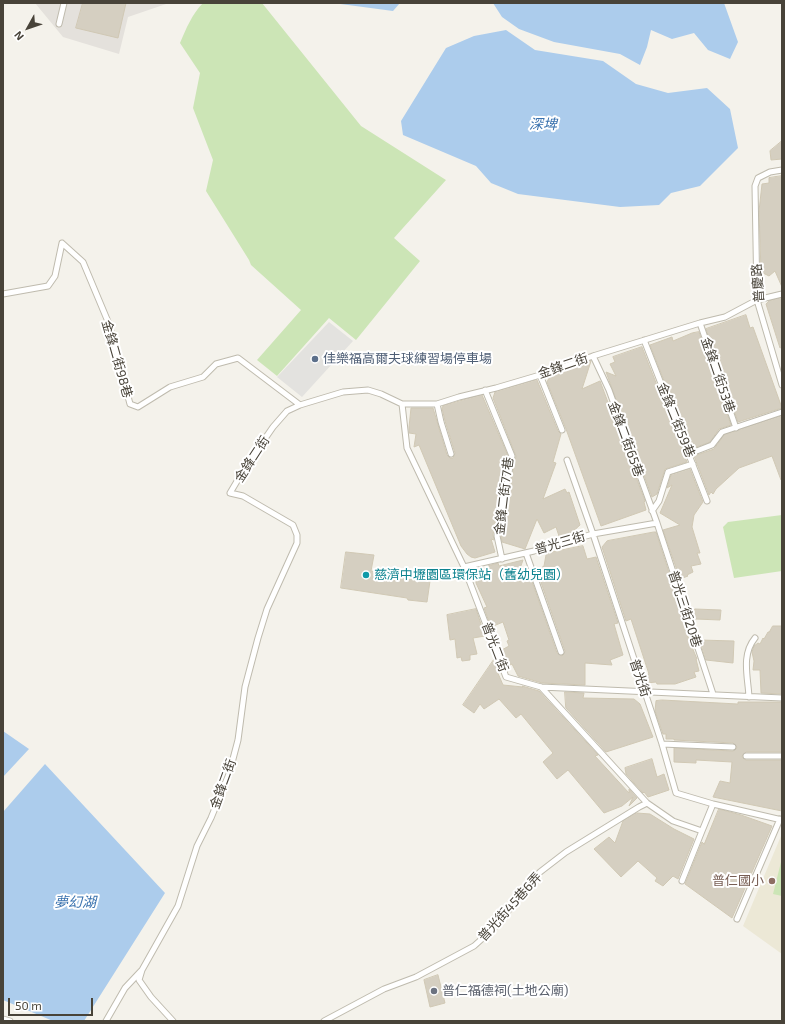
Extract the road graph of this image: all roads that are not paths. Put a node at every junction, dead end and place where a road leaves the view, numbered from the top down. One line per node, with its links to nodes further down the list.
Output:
1 (64, 3): 2 (lane)
2 (59, 24)
3 (782, 170): 6 (lane, 普慶路)
4 (3, 294): 15 (lane, 金鋒二街98巷)
5 (782, 294): 6 (lane, 金鋒二街)
6 (757, 300): 7 (lane, 金鋒二街); 11 (lane, 普慶路)
7 (700, 323): 8 (lane, 金鋒二街); 17 (lane, 金鋒二街53巷)
8 (644, 340): 9 (lane, 金鋒二街); 20 (lane, 金鋒二街59巷)
9 (593, 356): 10 (lane, 金鋒二街); 24 (lane, 金鋒二街65巷)
10 (540, 374): 12 (lane, 金鋒二街); 18 (lane)
11 (782, 385)
12 (485, 390): 14 (lane, 金鋒二街); 28 (lane, 金鋒二街77巷)
13 (402, 404): 14 (lane, 金鋒二街); 15 (lane, 金鋒二街); 29 (lane, 普光二街)
14 (438, 404): 19 (lane)
15 (300, 405): 47 (lane, 金鋒二街)
16 (782, 412): 17 (lane)
17 (736, 428): 20 (lane)
18 (562, 430)
19 (451, 454)
20 (689, 454): 22 (lane, 金鋒二街59巷)
21 (567, 460): 26 (lane, 普光街)
22 (693, 464): 23 (lane, 金鋒二街59巷); 24 (lane)
23 (707, 501)
24 (652, 511): 25 (lane, 金鋒二街65巷)
25 (657, 523): 26 (lane, 普光三街); 34 (lane, 普光三街20巷)
26 (593, 534): 27 (lane, 普光三街); 33 (lane, 普光街)
27 (526, 553): 28 (lane, 普光三街); 31 (lane)
28 (502, 558): 29 (lane, 普光三街)
29 (464, 567): 32 (lane, 普光二街)
30 (755, 638): 35 (lane)
31 (561, 652)
32 (541, 688): 33 (lane, 普光二街); 41 (lane)
33 (645, 691): 34 (lane, 普光二街); 37 (lane, 普光街)
34 (713, 694): 35 (lane, 普光二街)
35 (749, 697): 36 (lane, 普光二街)
36 (782, 698)
37 (662, 744): 38 (lane); 42 (lane, 普光街)
38 (733, 747)
39 (746, 756): 40 (lane)
40 (782, 756)
41 (647, 803): 44 (lane); 52 (lane, 普光街45巷6弄)
42 (713, 804): 43 (lane, 普光街); 44 (lane)
43 (781, 820): 46 (lane)
44 (702, 831): 45 (lane)
45 (682, 881)
46 (737, 918)
47 (142, 970): 50 (lane); 51 (lane)
48 (3, 1019): 49 (lane)
49 (10, 1021)
50 (106, 1021)
51 (174, 1021)
52 (324, 1021)

